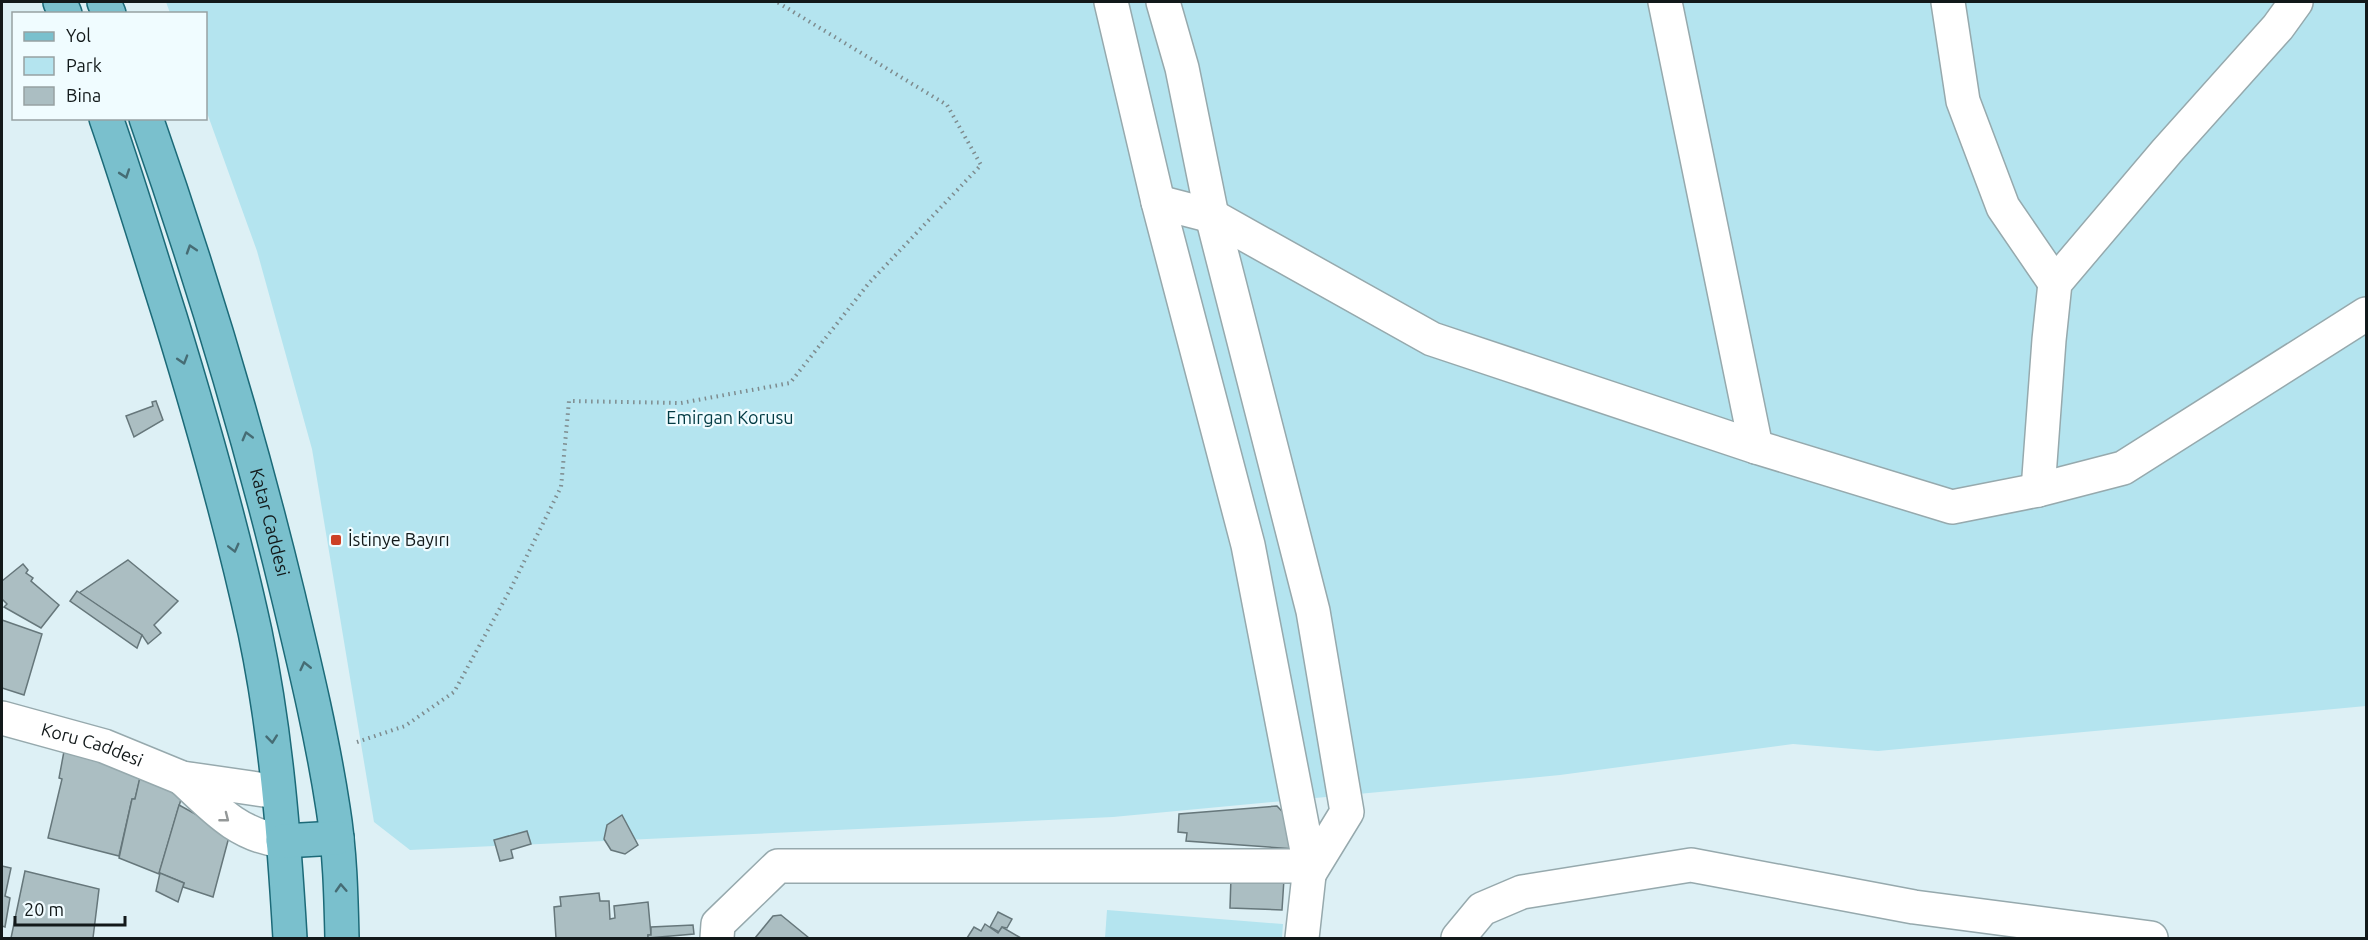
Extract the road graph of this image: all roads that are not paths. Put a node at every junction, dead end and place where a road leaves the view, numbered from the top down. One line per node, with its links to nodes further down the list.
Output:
1 (1111, 2): 8 (street)
2 (1164, 2): 9 (street)
3 (1665, 2): 12 (street)
4 (1948, 2): 10 (street)
5 (2296, 2): 10 (street)
6 (107, 120): 17 (main road, one-way to 17)
7 (147, 120): 16 (main road, Katar Caddesi, one-way to 7)
8 (1158, 202): 9 (street); 20 (street)
9 (1212, 216): 12 (street); 20 (street)
10 (2055, 283): 13 (street)
11 (2367, 314): 13 (street)
12 (1756, 447): 13 (street)
13 (2038, 490)
14 (2, 718): 15 (street, Koru Caddesi)
15 (182, 778): 17 (street); 19 (street, one-way to 19)
16 (329, 785): 17 (main road); 18 (main road, Katar Caddesi)
17 (278, 792): 19 (main road)
18 (337, 838): 19 (main road); 22 (main road, Katar Caddesi, one-way to 18)
19 (283, 840): 21 (main road)
20 (1309, 870): 23 (street); 24 (street)
21 (290, 939)
22 (342, 939)
23 (717, 939)
24 (1302, 939)
25 (1458, 939): 26 (street)
26 (2151, 939)

